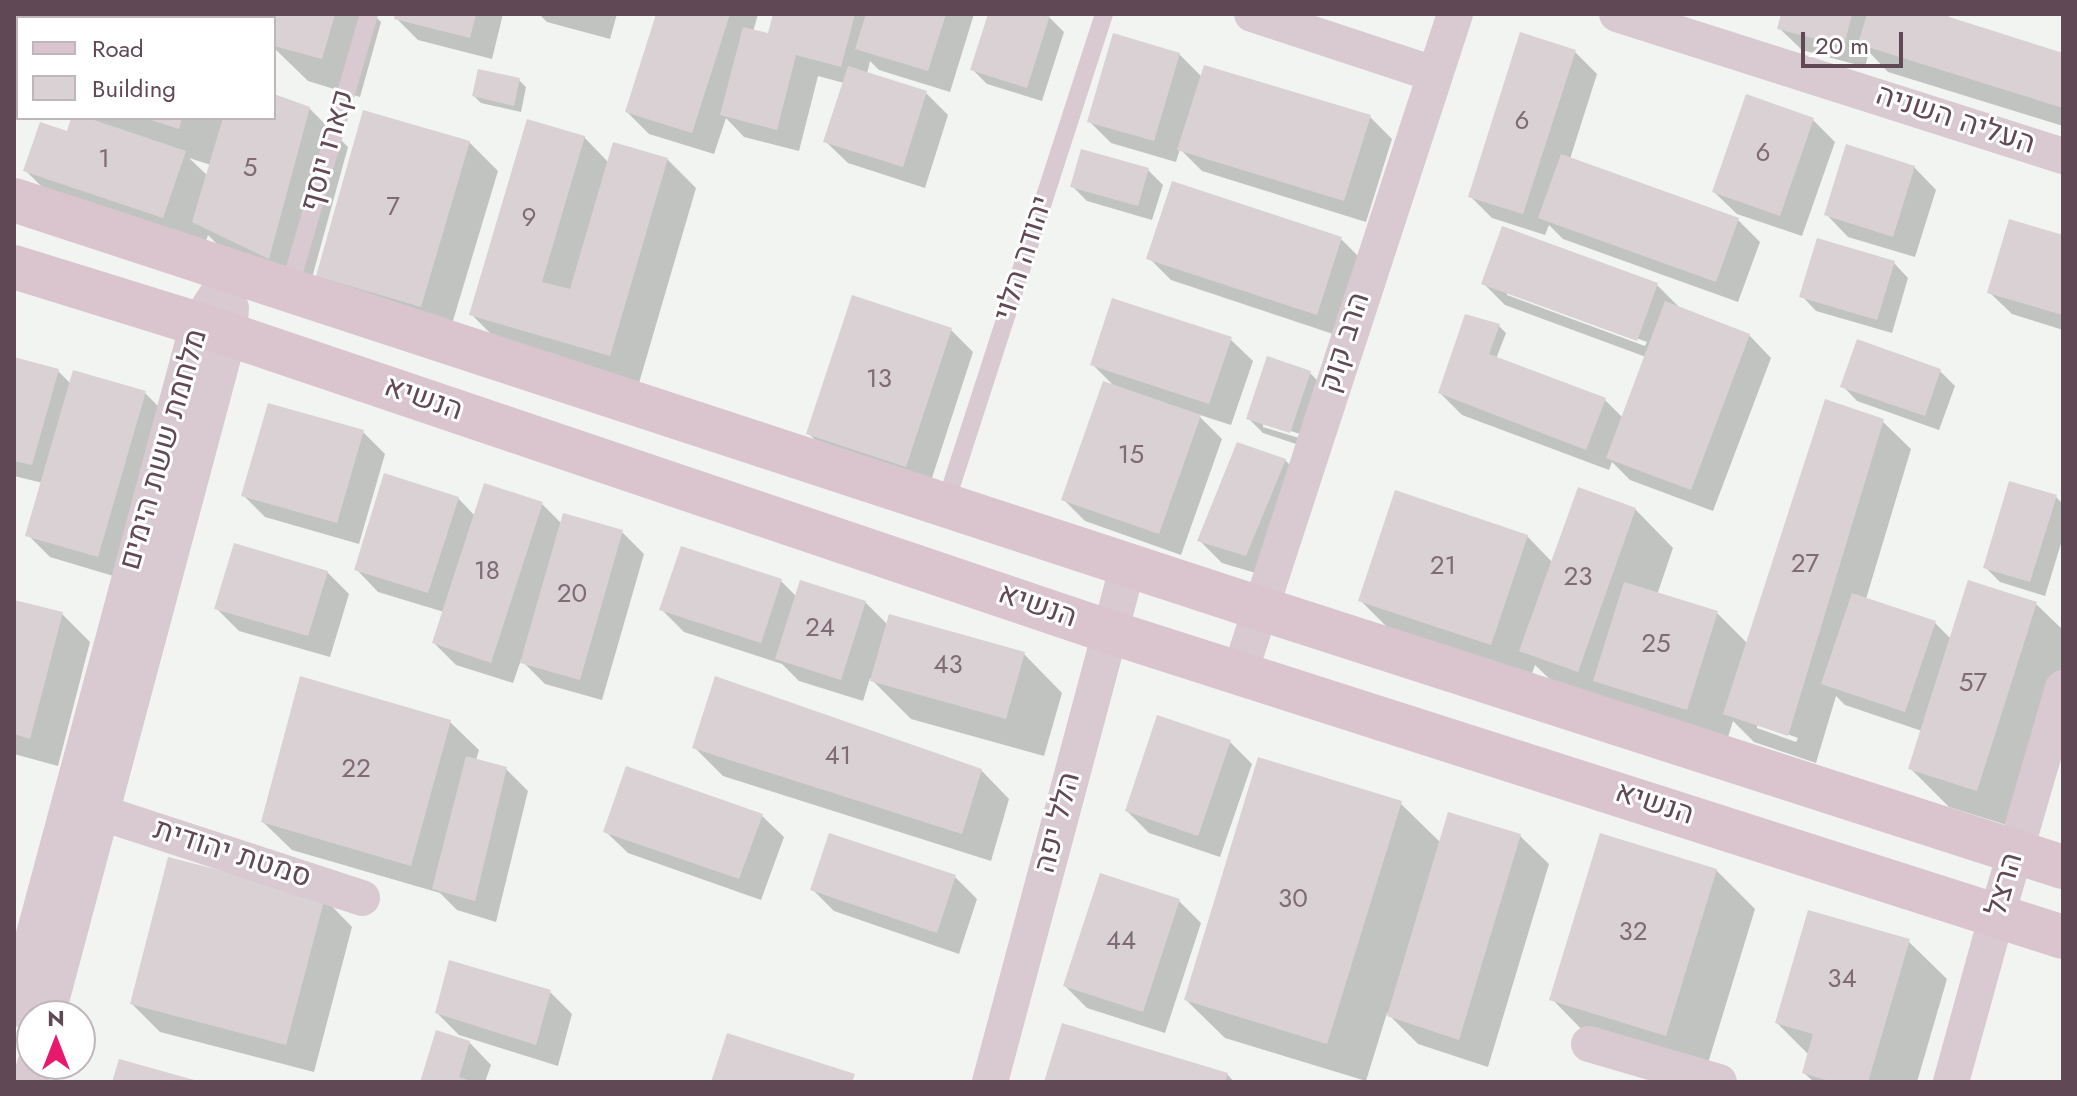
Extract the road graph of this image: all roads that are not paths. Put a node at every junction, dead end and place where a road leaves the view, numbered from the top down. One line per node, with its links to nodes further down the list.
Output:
1 (369, 14): 11 (lane, קארו יוסף)
2 (1104, 14): 13 (lane, יהודה הלוי)
3 (1252, 14): 6 (street)
4 (1455, 14): 6 (street, הרב קוק)
5 (1617, 14): 7 (street, העליה השניה)
6 (1434, 74): 15 (street, הרב קוק)
7 (2063, 156)
8 (14, 200): 10 (main road)
9 (14, 267): 12 (main road, הנשיא)
10 (232, 271): 11 (main road); 12 (street, מלחמת ששת הימים)
11 (289, 289): 13 (main road)
12 (214, 329): 16 (main road, הנשיא); 19 (street, מלחמת ששת הימים); 26 (street, מלחמת ששת הימים)
13 (945, 505): 14 (main road)
14 (1128, 565): 15 (main road); 16 (street, הלל יפה)
15 (1259, 608): 17 (street, הרב קוק); 20 (main road)
16 (1110, 632): 17 (main road, הנשיא); 28 (street, הלל יפה)
17 (1240, 672): 23 (main road, הנשיא)
18 (2063, 688): 20 (street, הרצל)
19 (102, 813): 22 (street, סמטת יהודית); 25 (street, מלחמת ששת הימים)
20 (2016, 851): 21 (main road); 23 (street, הרצל)
21 (2063, 867)
22 (362, 898)
23 (1997, 915): 24 (main road, הנשיא); 30 (street, הרצל)
24 (2063, 937)
25 (51, 1000)
26 (14, 1009)
27 (1589, 1044): 29 (street)
28 (990, 1082)
29 (1719, 1082)
30 (1951, 1082)

